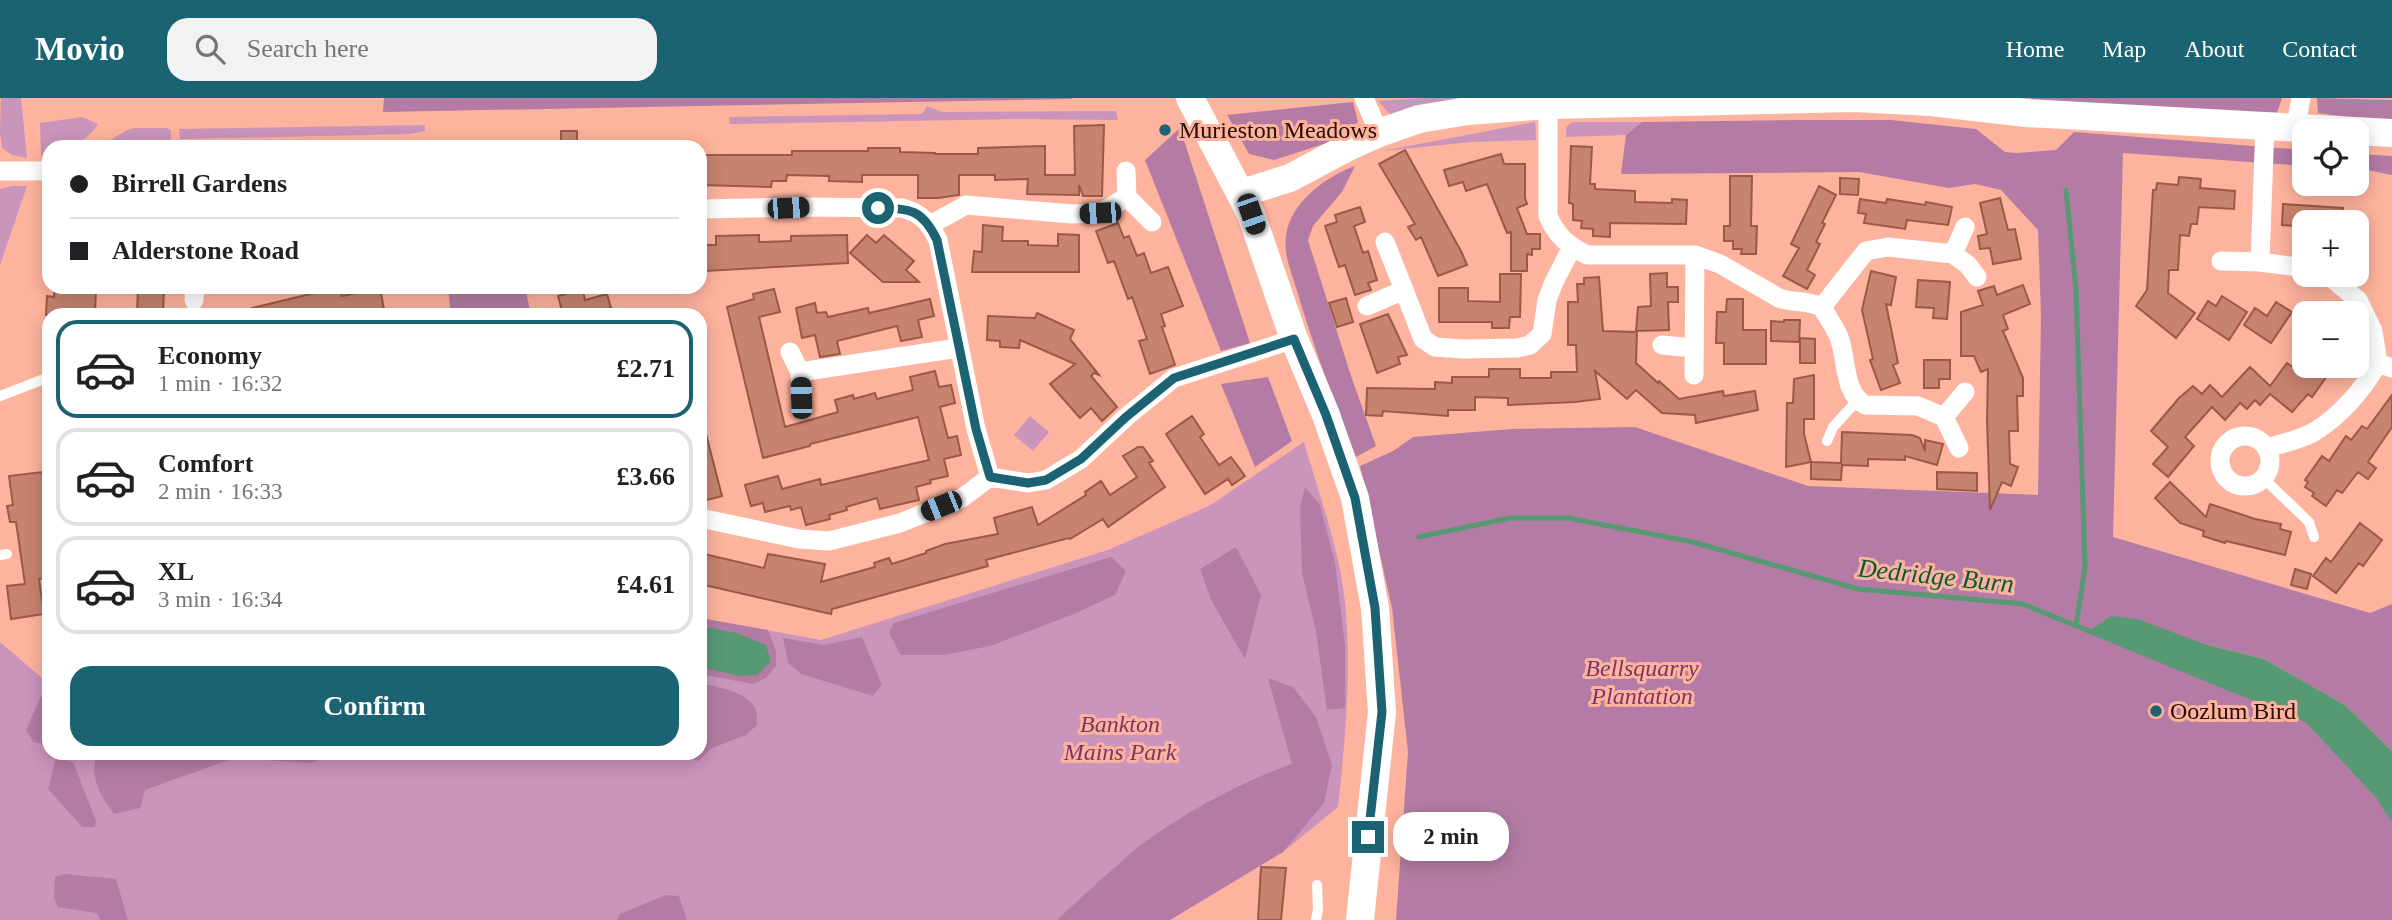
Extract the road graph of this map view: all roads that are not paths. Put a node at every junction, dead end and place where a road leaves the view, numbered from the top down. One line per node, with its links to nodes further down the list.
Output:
1 (1190, 98): 16 (street)
2 (1364, 98): 10 (street)
3 (2301, 98): 6 (street)
4 (1931, 100): 5 (street); 7 (street)
5 (1548, 105): 10 (street); 22 (street)
6 (2297, 119)
7 (2265, 124): 8 (street); 26 (street)
8 (2292, 126)
9 (2369, 131): 11 (street)
10 (1379, 133): 16 (street)
11 (2392, 133)
12 (0, 171): 13 (street)
13 (42, 171)
14 (1126, 171): 15 (street)
15 (1127, 197): 18 (street); 19 (street)
16 (1246, 203): 33 (street)
17 (707, 209): 19 (street)
18 (1152, 222)
19 (930, 225): 35 (street)
20 (1965, 227): 23 (street)
21 (1385, 242): 30 (street)
22 (1572, 247): 24 (street); 30 (street)
23 (1953, 254): 28 (street); 32 (street)
24 (1695, 255): 32 (street); 36 (street)
25 (2221, 261): 26 (street)
26 (2260, 262): 27 (street)
27 (2292, 265)
28 (1977, 277)
29 (2342, 287): 38 (street)
30 (1404, 290): 31 (street)
31 (1367, 306)
32 (1822, 307): 45 (street)
33 (1294, 339): 50 (street); 56 (street)
34 (1662, 345): 36 (street)
35 (958, 348): 39 (street); 50 (street)
36 (1693, 348): 40 (street)
37 (790, 352): 39 (street)
38 (2385, 365): 49 (street)
39 (800, 372): 44 (street)
40 (1694, 375)
41 (42, 380): 43 (lane)
42 (1965, 392): 46 (street)
43 (0, 396)
44 (801, 398)
45 (1857, 401): 46 (street); 47 (lane)
46 (1944, 417): 48 (street)
47 (1827, 441)
48 (1959, 448)
49 (2266, 448): 51 (street); 51 (street)
50 (990, 477): 52 (street)
51 (2263, 478): 53 (lane)
52 (707, 520)
53 (2314, 537)
54 (1317, 885): 55 (lane)
55 (1316, 920)
56 (1360, 920)

